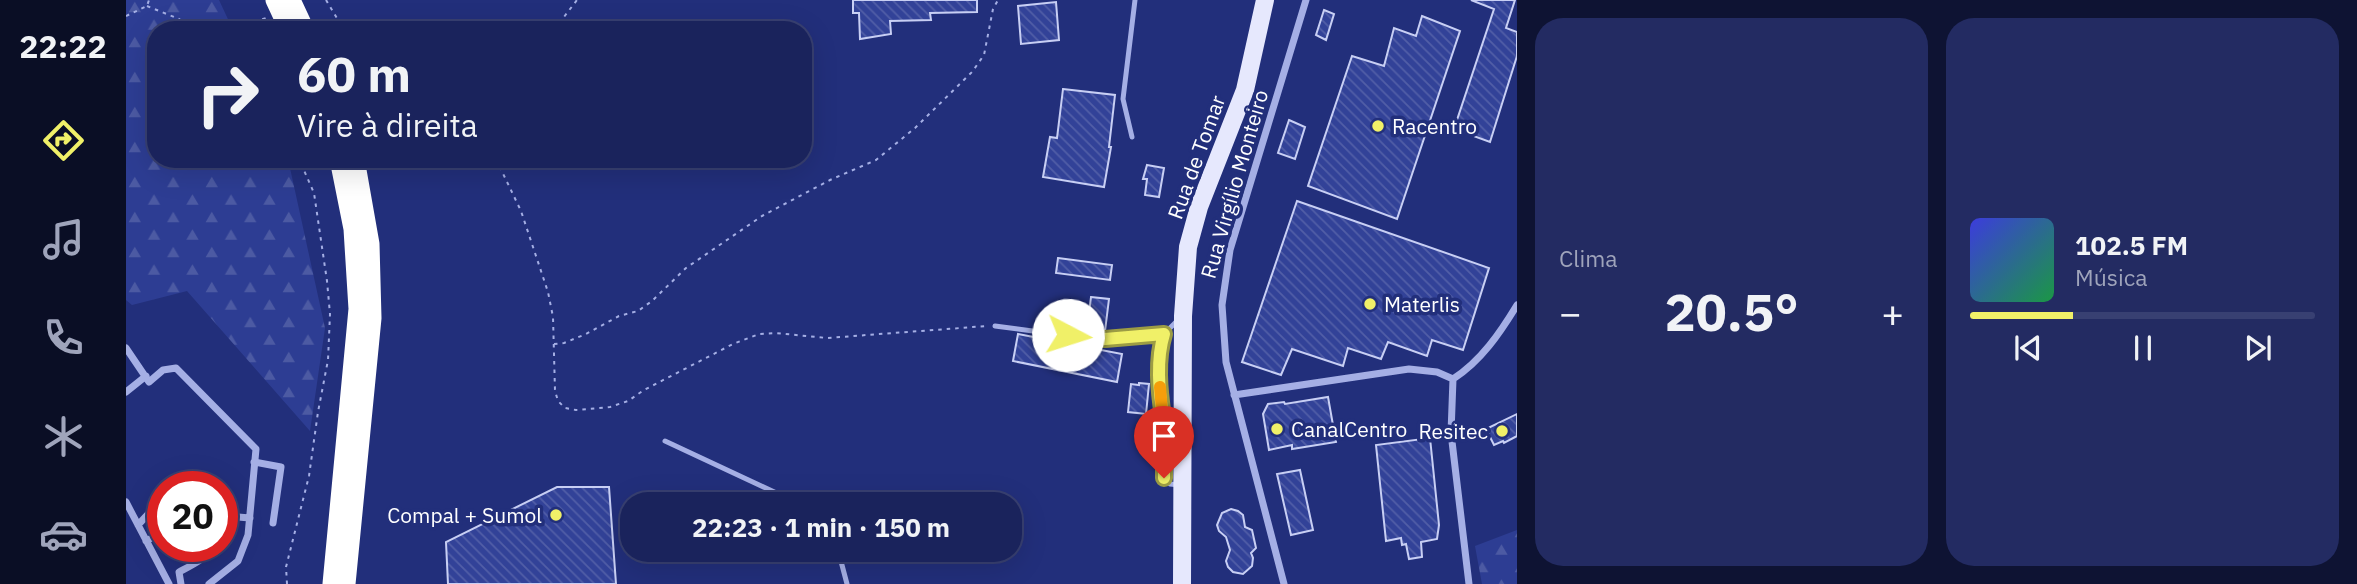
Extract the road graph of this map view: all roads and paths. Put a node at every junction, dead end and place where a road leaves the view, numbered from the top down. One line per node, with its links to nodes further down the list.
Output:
1 (149, 0): 9 (path)
2 (291, 0): 14 (highway)
3 (326, 0): 15 (path)
4 (577, 0): 16 (path)
5 (998, 0): 26 (path)
6 (1135, 0): 17 (lane)
7 (1265, 0): 23 (main road, Rua de Tomar)
8 (1306, 0): 31 (street, Rua Virgílio Monteiro)
9 (147, 6): 11 (path); 12 (path)
10 (272, 8): 13 (path)
11 (126, 16)
12 (182, 21)
13 (251, 21)
14 (301, 21)
15 (339, 21)
16 (561, 21)
17 (1132, 137)
18 (303, 168): 48 (path)
19 (341, 168): 49 (highway)
20 (357, 168): 50 (highway)
21 (500, 168): 26 (path)
22 (1517, 305): 29 (street)
23 (1182, 316): 25 (lane); 34 (main road, Rua de Tomar)
24 (995, 326): 25 (lane); 26 (path)
25 (1164, 334): 34 (lane)
26 (554, 344)
27 (126, 348): 28 (street)
28 (145, 376): 30 (street); 33 (street)
29 (1453, 379): 31 (street); 54 (street)
30 (126, 392)
31 (1234, 395): 53 (street, Rua Virgílio Monteiro)
32 (665, 441): 35 (lane)
33 (254, 462): 39 (street); 40 (street)
34 (1183, 485): 52 (main road, Rua de Tomar)
35 (774, 492)
36 (126, 502): 41 (street)
37 (147, 515): 41 (street)
38 (238, 517): 39 (street)
39 (250, 518): 47 (street)
40 (273, 523)
41 (138, 525): 42 (street)
42 (146, 541): 45 (street)
43 (196, 562): 46 (street)
44 (841, 562): 51 (lane)
45 (169, 584)
46 (181, 584)
47 (209, 584)
48 (287, 584)
49 (332, 584)
50 (346, 584)
51 (847, 584)
52 (1182, 584)
53 (1284, 584)
54 (1469, 584)

